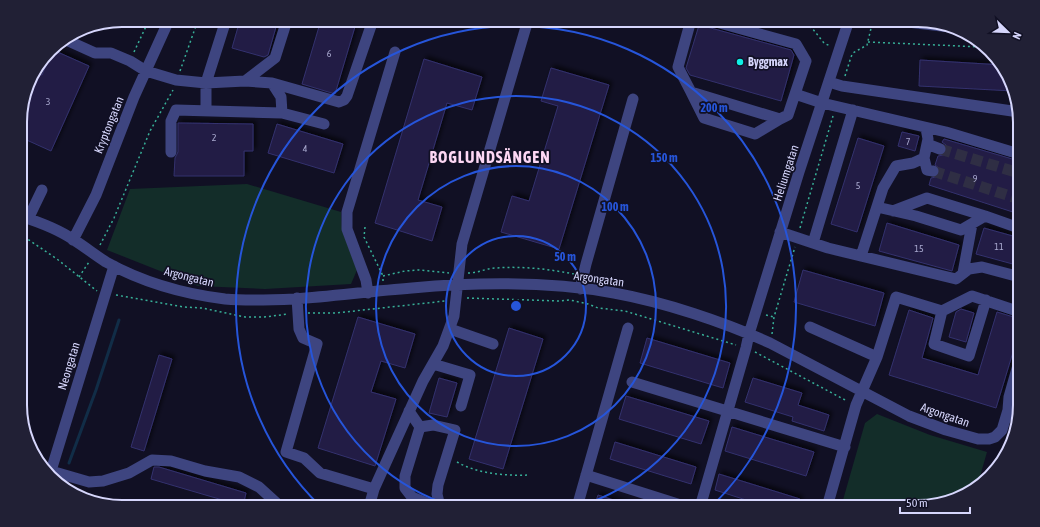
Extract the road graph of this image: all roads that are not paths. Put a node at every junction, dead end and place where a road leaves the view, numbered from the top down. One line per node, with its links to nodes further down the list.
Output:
1 (166, 27): 11 (street, Kryptongatan)
2 (224, 27): 14 (street)
3 (285, 27): 12 (street)
4 (370, 27): 15 (street)
5 (526, 27): 48 (street)
6 (689, 27): 16 (street)
7 (734, 27): 17 (street)
8 (847, 27): 13 (street, Heliumgatan)
9 (71, 42): 11 (street)
10 (395, 52): 50 (street)
11 (146, 72): 14 (street); 42 (street, Kryptongatan)
12 (245, 81): 14 (street); 15 (street)
13 (829, 82): 19 (street, Heliumgatan); 22 (street)
14 (206, 83): 20 (street)
15 (272, 83): 23 (street)
16 (691, 92): 24 (street); 24 (street)
17 (795, 94): 19 (street); 24 (street)
18 (633, 99): 49 (street)
19 (822, 103): 21 (street); 41 (street, Heliumgatan)
20 (206, 110): 23 (street); 29 (street)
21 (852, 110): 26 (street); 43 (street)
22 (1012, 111)
23 (282, 113): 25 (street)
24 (780, 119)
25 (324, 124)
26 (926, 128): 27 (street); 30 (street)
27 (927, 144): 28 (street); 31 (street)
28 (940, 149)
29 (171, 152)
30 (1013, 152)
31 (924, 158): 32 (street); 34 (street)
32 (933, 171)
33 (42, 190): 36 (street)
34 (877, 207): 35 (street); 44 (street)
35 (892, 211): 37 (street); 39 (street)
36 (27, 213)
37 (985, 216): 39 (street); 40 (street)
38 (27, 219): 42 (street, Argongatan)
39 (972, 224): 46 (street)
40 (1013, 226)
41 (780, 232): 43 (street); 58 (street, Heliumgatan)
42 (73, 240): 45 (street, Argongatan)
43 (812, 243): 44 (street)
44 (861, 256): 46 (street)
45 (114, 266): 51 (street, Argongatan); 70 (street, Neongatan)
46 (963, 273): 47 (street)
47 (1013, 275)
48 (458, 284): 49 (street, Argongatan); 50 (street, Argongatan); 57 (street)
49 (580, 289): 58 (street, Argongatan)
50 (368, 293): 51 (street, Argongatan)
51 (297, 298): 73 (street)
52 (986, 300): 53 (street); 53 (street); 54 (street)
53 (942, 310): 60 (street)
54 (1013, 310)
55 (810, 327): 60 (street)
56 (628, 328): 72 (street)
57 (450, 329): 59 (street); 61 (street)
58 (749, 334): 64 (street, Argongatan); 67 (street)
59 (494, 344)
60 (877, 357): 64 (street)
61 (433, 364): 65 (street); 66 (street)
62 (632, 382): 67 (street)
63 (1013, 383): 64 (street, Argongatan)
64 (861, 392): 69 (street)
65 (461, 406)
66 (409, 412): 68 (street); 73 (street)
67 (728, 412): 69 (street); 80 (street)
68 (420, 427): 76 (street); 77 (street)
69 (845, 447): 81 (street)
70 (51, 469)
71 (56, 474): 74 (street)
72 (586, 475): 78 (street); 79 (street)
73 (374, 490): 75 (street)
74 (273, 500)
75 (371, 500)
76 (420, 500)
77 (437, 500)
78 (579, 500)
79 (665, 500)
80 (702, 500)
81 (829, 500)

